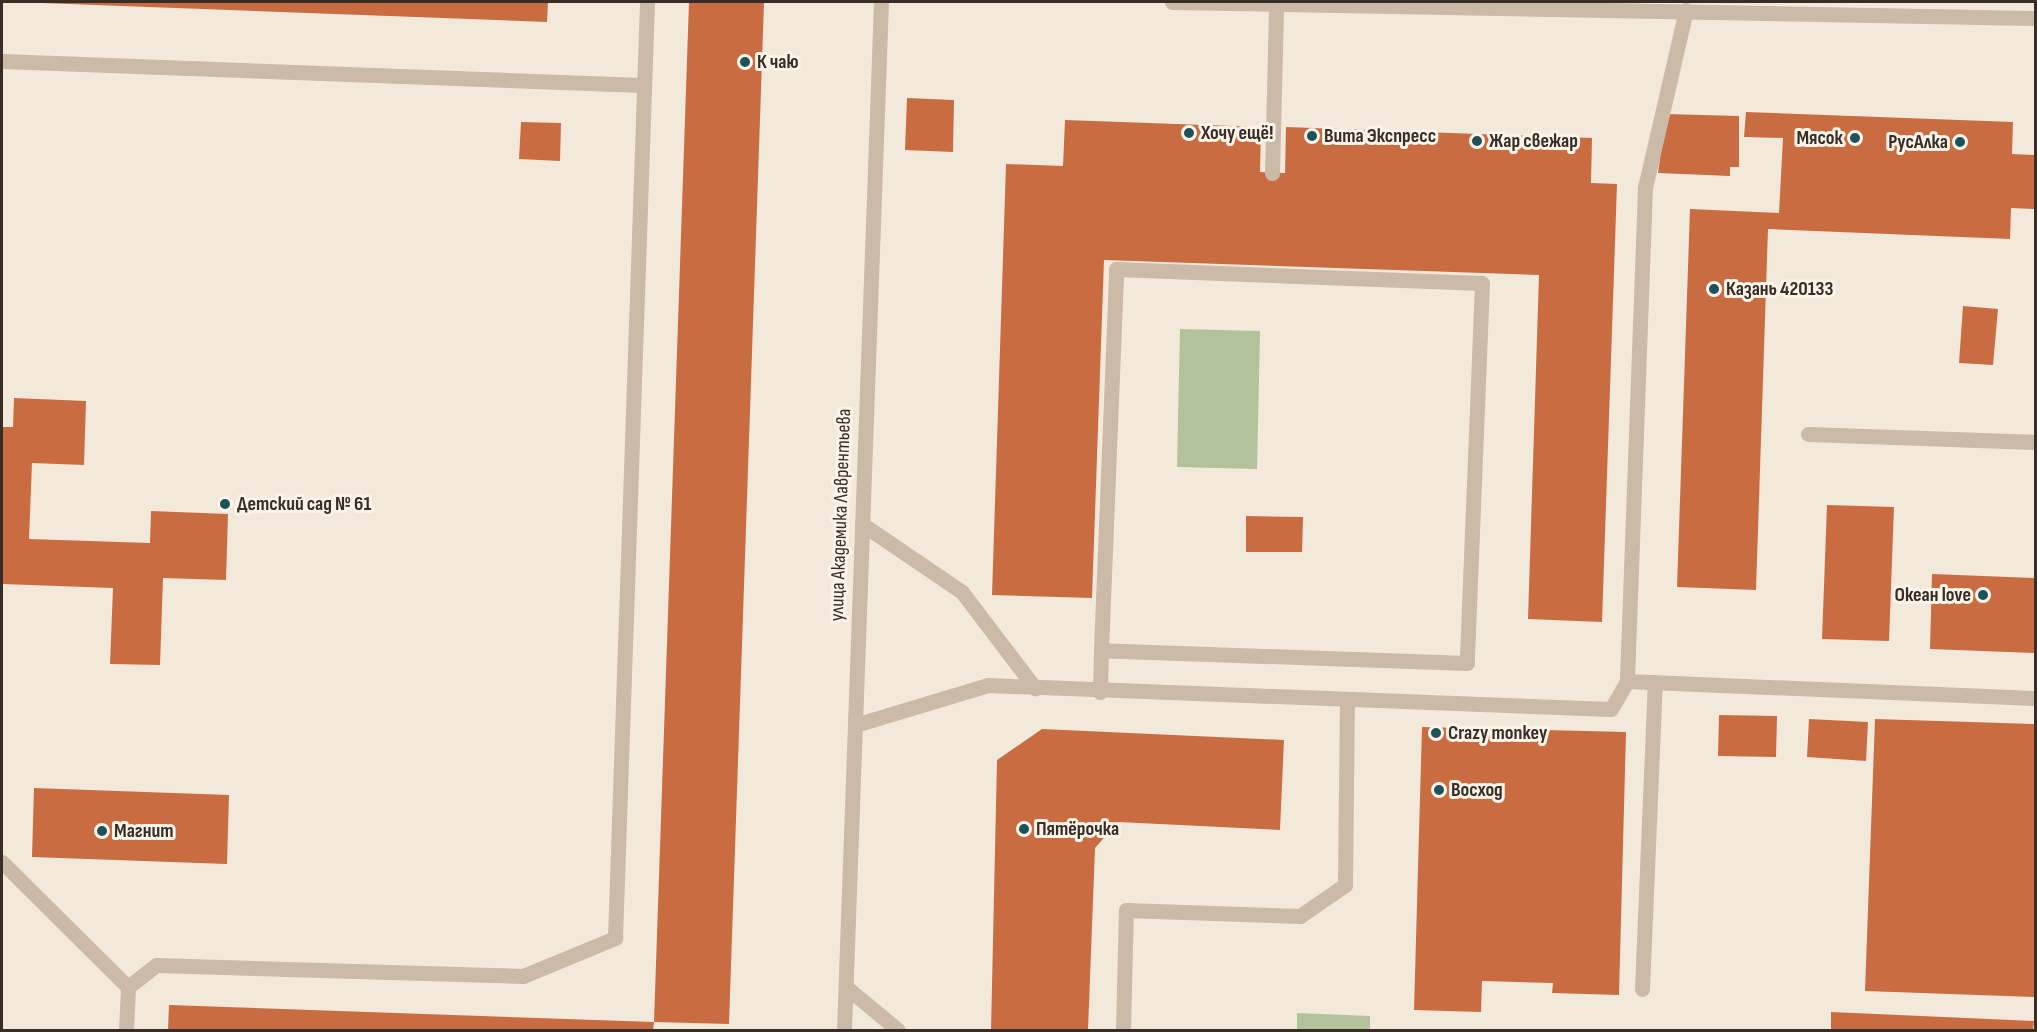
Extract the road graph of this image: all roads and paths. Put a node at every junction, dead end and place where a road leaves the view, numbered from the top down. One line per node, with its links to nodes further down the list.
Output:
1 (647, 2): 8 (street)
2 (881, 2): 12 (street, улица Академика Лаврентьева)
3 (1172, 2): 4 (street)
4 (1276, 5): 5 (street); 9 (street)
5 (1686, 10): 6 (street); 14 (street)
6 (2036, 18)
7 (2, 61): 8 (street)
8 (642, 85): 22 (street)
9 (1272, 173)
10 (1808, 434): 11 (street)
11 (2036, 442)
12 (862, 524): 16 (street); 20 (street, улица Академика Лаврентьева)
13 (1101, 650): 13 (street); 17 (street)
14 (1627, 681): 15 (street); 19 (street)
15 (1655, 682): 18 (street); 24 (street)
16 (1035, 688): 17 (street); 20 (street)
17 (1100, 692): 19 (street)
18 (2036, 698)
19 (1347, 701): 28 (street)
20 (855, 725): 23 (street, улица Академика Лаврентьева)
21 (2, 862): 22 (street)
22 (128, 987): 25 (street)
23 (846, 987): 26 (street, улица Академика Лаврентьева); 27 (street)
24 (1642, 989)
25 (126, 1030)
26 (844, 1030)
27 (898, 1030)
28 (1123, 1030)

